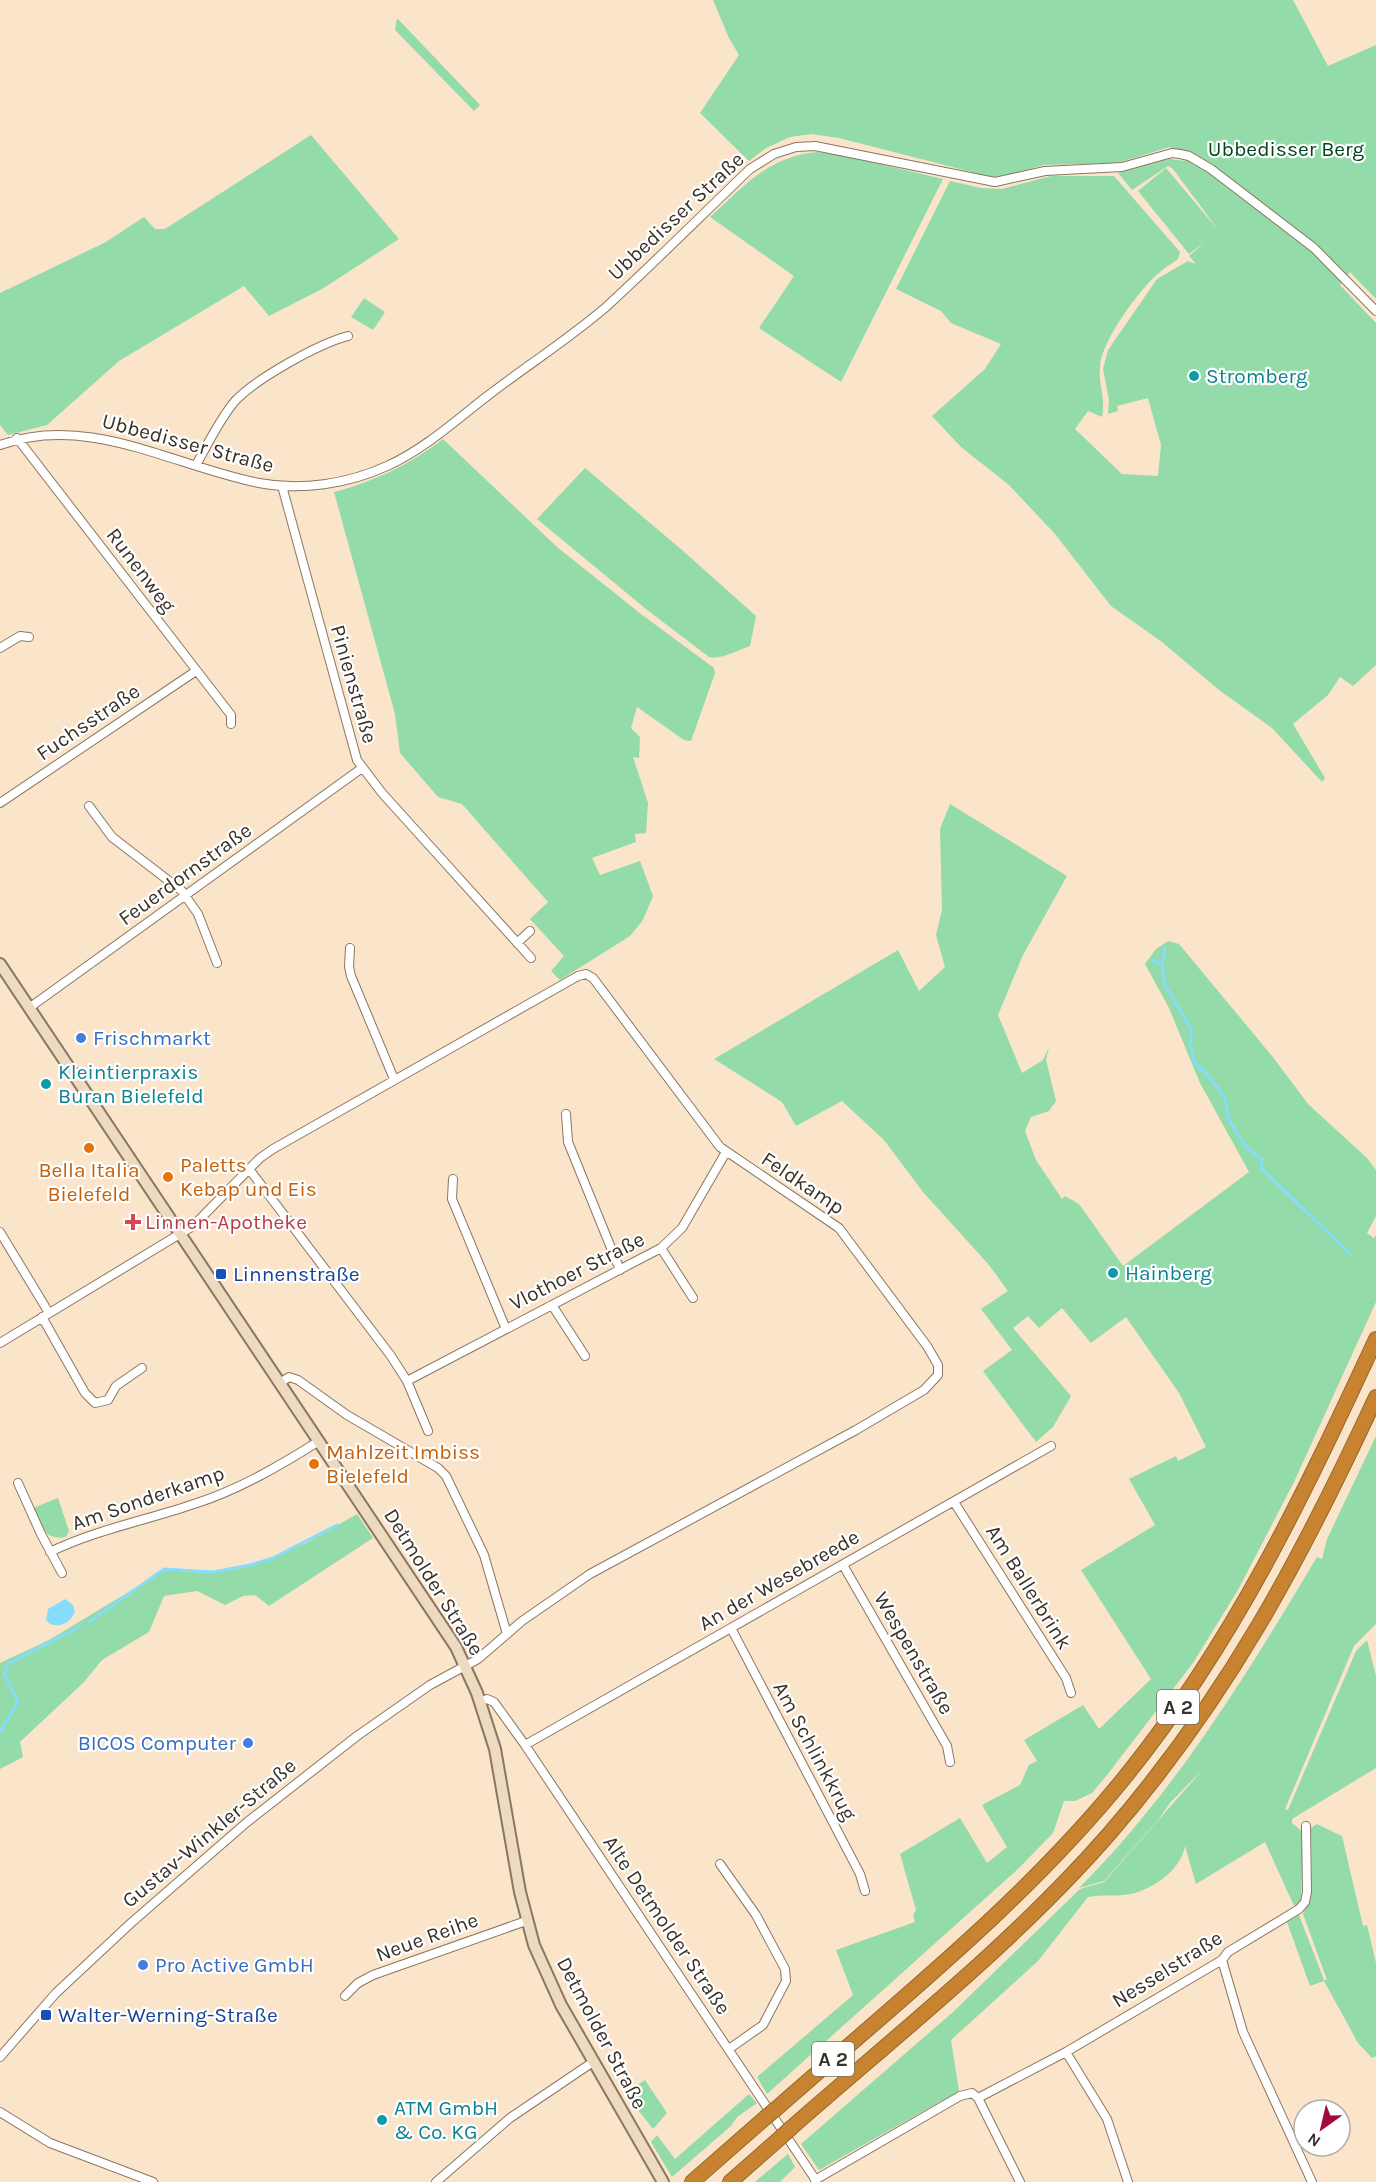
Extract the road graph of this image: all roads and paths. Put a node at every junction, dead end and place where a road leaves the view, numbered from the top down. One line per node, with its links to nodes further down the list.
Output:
1 (1376, 311): 6 (street, Ubbedisser Straße)
2 (348, 336): 5 (street)
3 (17, 438): 4 (street, Ubbedisser Straße); 5 (street, Ubbedisser Straße); 9 (street, Runenweg)
4 (0, 445)
5 (196, 465): 6 (street, Ubbedisser Straße)
6 (282, 486): 11 (street, Pinienstraße)
7 (29, 637): 8 (street)
8 (0, 648)
9 (196, 671): 10 (street, Runenweg); 12 (street, Fuchsstraße)
10 (231, 724)
11 (362, 768): 14 (street, Feuerdornstraße); 16 (street, Pinienstraße)
12 (0, 803)
13 (88, 806): 14 (street)
14 (186, 896): 19 (street); 21 (street, Feuerdornstraße)
15 (530, 931): 16 (street)
16 (517, 943): 18 (street, Pinienstraße)
17 (350, 948): 22 (street)
18 (531, 958)
19 (217, 963)
20 (0, 964): 21 (street, Detmolder Straße)
21 (29, 1008): 28 (street, Detmolder Straße)
22 (394, 1079): 24 (street, Feldkamp); 25 (street, Feldkamp)
23 (566, 1114): 30 (street)
24 (726, 1152): 29 (street, Vlothoer Straße); 51 (street, Feldkamp)
25 (249, 1169): 28 (street, Feldkamp); 39 (street)
26 (453, 1179): 34 (street)
27 (0, 1232): 33 (street)
28 (181, 1234): 33 (street); 40 (street, Detmolder Straße)
29 (661, 1248): 30 (street, Vlothoer Straße); 31 (street)
30 (620, 1270): 32 (street, Vlothoer Straße)
31 (693, 1298)
32 (552, 1305): 34 (street, Vlothoer Straße); 37 (street)
33 (45, 1315): 36 (street); 38 (street)
34 (506, 1329): 39 (street, Vlothoer Straße)
35 (1376, 1339): 73 (highway, A 2, bridge)
36 (0, 1343)
37 (585, 1356)
38 (142, 1368)
39 (407, 1381): 42 (street)
40 (280, 1383): 43 (street, Detmolder Straße); 51 (street)
41 (1376, 1397): 74 (highway, A 2, bridge)
42 (428, 1431)
43 (319, 1441): 47 (street, Am Sonderkamp); 52 (street, Detmolder Straße)
44 (1051, 1446): 46 (street, An der Wesebreede)
45 (18, 1483): 47 (street, Am Sonderkamp)
46 (954, 1502): 48 (street, An der Wesebreede); 53 (street, Am Ballerbrink)
47 (50, 1552): 49 (street, Am Sonderkamp)
48 (843, 1565): 50 (street, An der Wesebreede); 56 (street, Wespenstraße)
49 (62, 1573)
50 (731, 1628): 55 (street, An der Wesebreede); 59 (street, Am Schlinkkrug)
51 (507, 1634): 52 (street, Feldkamp)
52 (465, 1666): 54 (street, Detmolder Straße); 65 (street, Gustav-Winkler-Straße)
53 (1071, 1693)
54 (480, 1701): 55 (street, Alte Detmolder Straße); 60 (street, Detmolder Straße)
55 (525, 1745): 63 (street, Alte Detmolder Straße)
56 (950, 1762)
57 (1306, 1826): 61 (street, Nesselstraße)
58 (720, 1864): 63 (street)
59 (865, 1891)
60 (526, 1921): 62 (street, Neue Reihe); 66 (street, Detmolder Straße)
61 (1222, 1960): 64 (street, Nesselstraße); 77 (street)
62 (345, 1996)
63 (729, 2049): 69 (street, Alte Detmolder Straße)
64 (1066, 2052): 67 (street, Nesselstraße); 76 (street)
65 (0, 2057)
66 (593, 2062): 71 (street); 72 (street, Detmolder Straße)
67 (978, 2098): 69 (street, Nesselstraße); 75 (street)
68 (0, 2112): 70 (street)
69 (816, 2181)
70 (153, 2182)
71 (436, 2182)
72 (663, 2182)
73 (692, 2182)
74 (730, 2182)
75 (1020, 2182)
76 (1128, 2182)
77 (1312, 2182)

